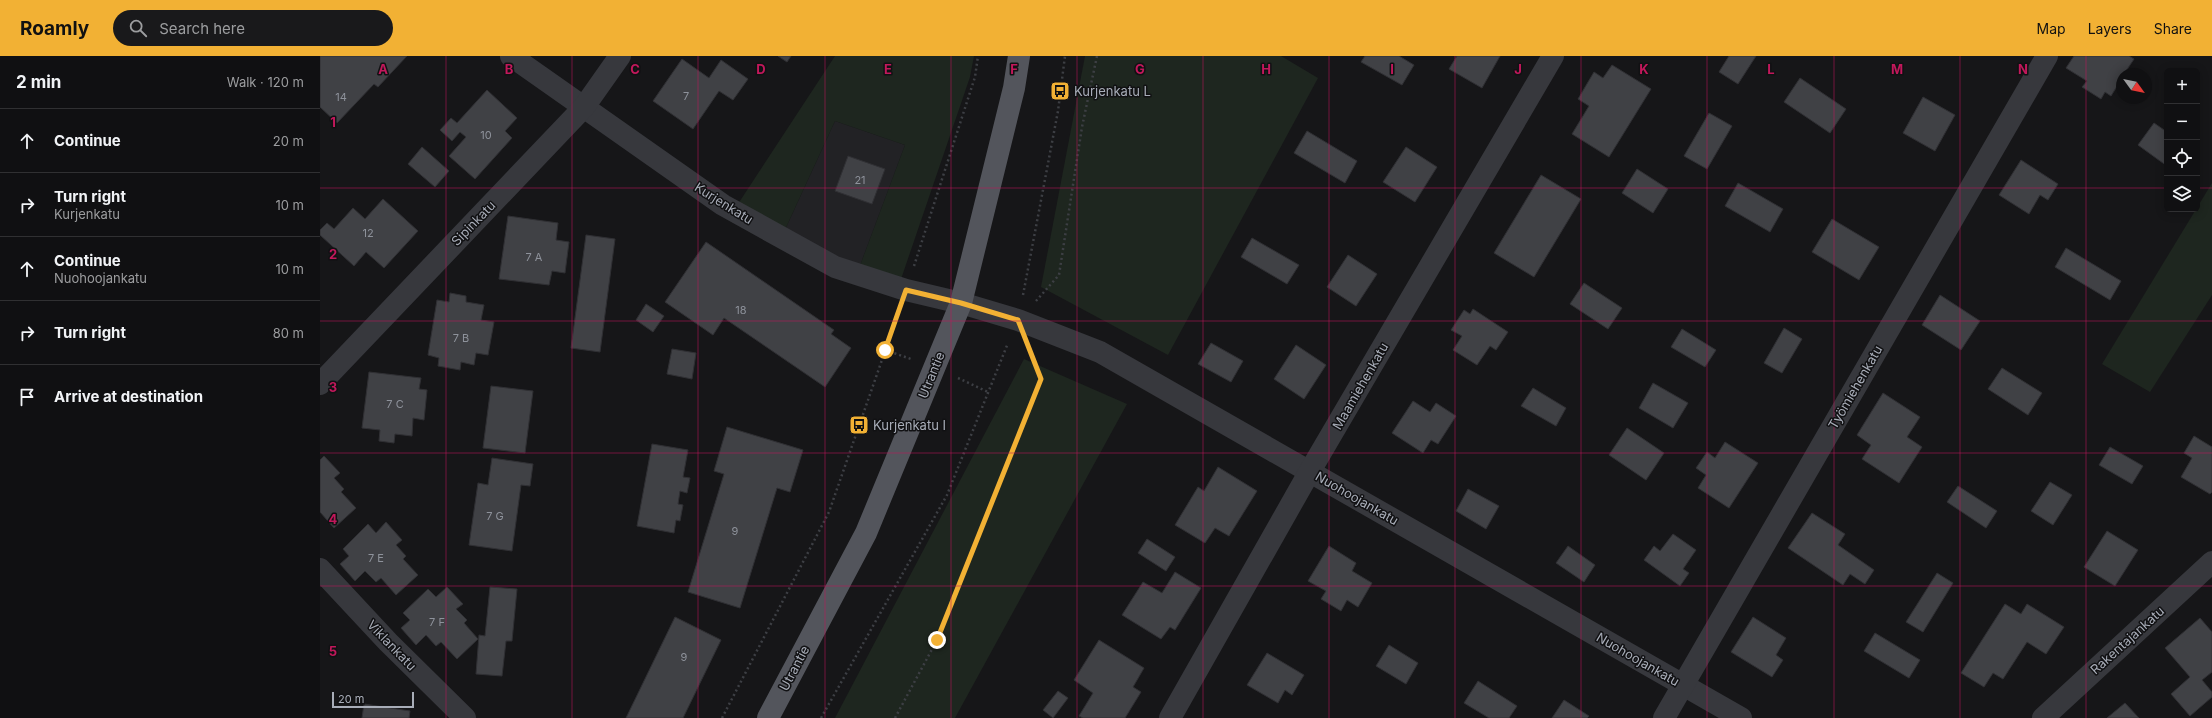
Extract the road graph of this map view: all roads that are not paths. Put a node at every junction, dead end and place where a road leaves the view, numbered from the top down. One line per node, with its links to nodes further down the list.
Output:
1 (511, 56): 6 (street, Kurjenkatu)
2 (620, 56): 6 (street, Sipinkatu)
3 (1019, 56): 7 (main road, Utrantie)
4 (1552, 56): 9 (street, Maamiehenkatu)
5 (2046, 56): 12 (street, Työmiehenkatu)
6 (584, 107): 7 (street, Kurjenkatu); 8 (street, Sipinkatu)
7 (961, 303): 9 (street, Nuohoojankatu); 14 (main road, Utrantie)
8 (320, 384)
9 (1310, 471): 12 (street, Nuohoojankatu); 15 (street, Maamiehenkatu)
10 (320, 569): 13 (street, Viklankatu)
11 (2210, 569): 18 (street, Rakentajankatu)
12 (1683, 685): 16 (street, Työmiehenkatu); 17 (street, Nuohoojankatu)
13 (465, 718)
14 (768, 718)
15 (1170, 718)
16 (1664, 718)
17 (1741, 718)
18 (2043, 718)

